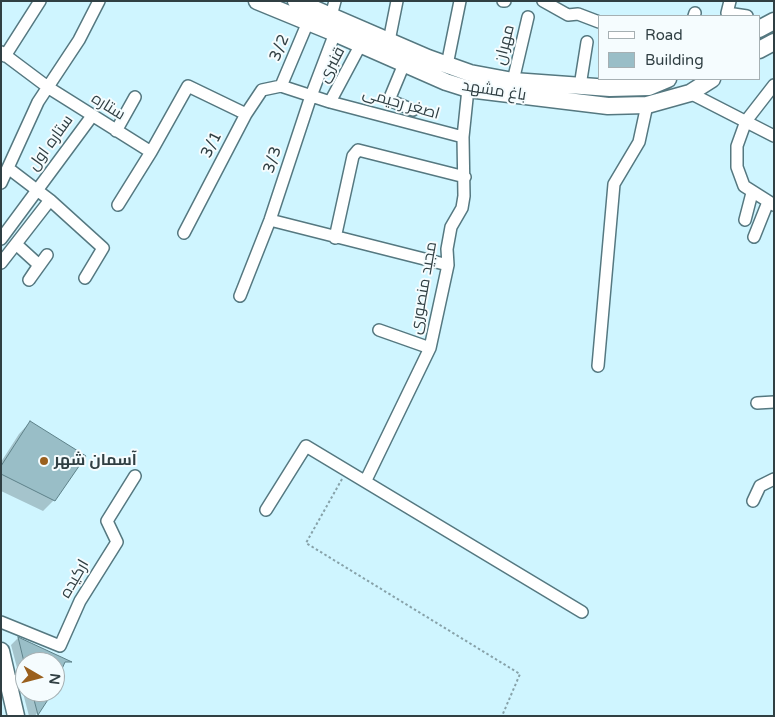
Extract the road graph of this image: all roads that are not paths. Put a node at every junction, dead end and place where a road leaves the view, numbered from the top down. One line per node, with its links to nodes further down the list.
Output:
1 (40, 1): 21 (street)
2 (99, 1): 30 (street)
3 (256, 1): 9 (main road, باغ مشهد)
4 (296, 1): 10 (main road, باغ مشهد)
5 (397, 1): 16 (street)
6 (460, 1): 23 (street)
7 (543, 1): 14 (street)
8 (730, 1): 11 (street)
9 (278, 6): 13 (main road, باغ مشهد)
10 (333, 9): 16 (main road, باغ مشهد)
11 (740, 15)
12 (528, 17): 26 (street, مهران)
13 (308, 22): 15 (main road, باغ مشهد); 28 (street, 3/2)
14 (598, 22)
15 (335, 33): 19 (main road, باغ مشهد); 33 (street, 3/3)
16 (389, 41): 23 (main road, باغ مشهد)
17 (587, 42): 29 (street)
18 (774, 42): 20 (main road)
19 (361, 44): 22 (main road, باغ مشهد); 35 (street, قنبری)
20 (760, 49)
21 (3, 54): 30 (street, ستاره)
22 (404, 64): 31 (main road, باغ مشهد); 37 (street)
23 (447, 65): 26 (main road, باغ مشهد)
24 (666, 80): 29 (main road, باغ مشهد)
25 (710, 80): 32 (main road, باغ مشهد)
26 (513, 81): 29 (main road, باغ مشهد)
27 (774, 85): 40 (street)
28 (281, 86): 33 (street, اصغر رحیمی); 38 (street, 3/1)
29 (580, 86)
30 (49, 88): 39 (street, ستاره); 45 (street)
31 (468, 89): 36 (main road, باغ مشهد); 43 (street, مجید منصوری)
32 (690, 93): 36 (main road, باغ مشهد); 40 (street)
33 (311, 96): 35 (street, اصغر رحیمی); 53 (street, 3/3)
34 (135, 97): 41 (street)
35 (330, 102): 43 (street, اصغر رحیمی)
36 (647, 106): 67 (street)
37 (413, 110)
38 (246, 114): 44 (street); 55 (street, 3/1)
39 (92, 116): 41 (street, ستاره); 48 (street, ستاره اول)
40 (746, 121): 42 (street); 49 (street)
41 (116, 131): 44 (street, ستاره)
42 (774, 136)
43 (463, 137): 46 (street, مجید منصوری)
44 (151, 152): 52 (street)
45 (8, 168): 47 (street); 48 (street)
46 (465, 177): 57 (street); 62 (street, مجید منصوری)
47 (1, 183)
48 (37, 190): 50 (street); 58 (street, ستاره اول)
49 (752, 192): 51 (street); 54 (street)
50 (50, 200): 59 (street); 63 (street)
51 (771, 203): 56 (street)
52 (118, 206)
53 (270, 220): 57 (street); 64 (street, 3/3)
54 (745, 220)
55 (184, 234)
56 (754, 237)
57 (335, 238): 62 (street)
58 (1, 239)
59 (16, 244): 60 (street); 61 (street)
60 (47, 255)
61 (1, 263)
62 (448, 265): 66 (street, مجید منصوری)
63 (85, 278)
64 (240, 296)
65 (379, 330): 66 (street)
66 (430, 348): 72 (street, مجید منصوری)
67 (598, 366)
68 (757, 402): 69 (street)
69 (774, 402)
70 (135, 476): 76 (street, ارکیده)
71 (774, 479): 73 (street)
72 (366, 480): 74 (street); 75 (street)
73 (753, 500)
74 (266, 510)
75 (582, 612)
76 (1, 622)
77 (1, 651): 79 (main road)
78 (15, 681): 79 (street)
79 (8, 682): 80 (main road)
80 (16, 716)

